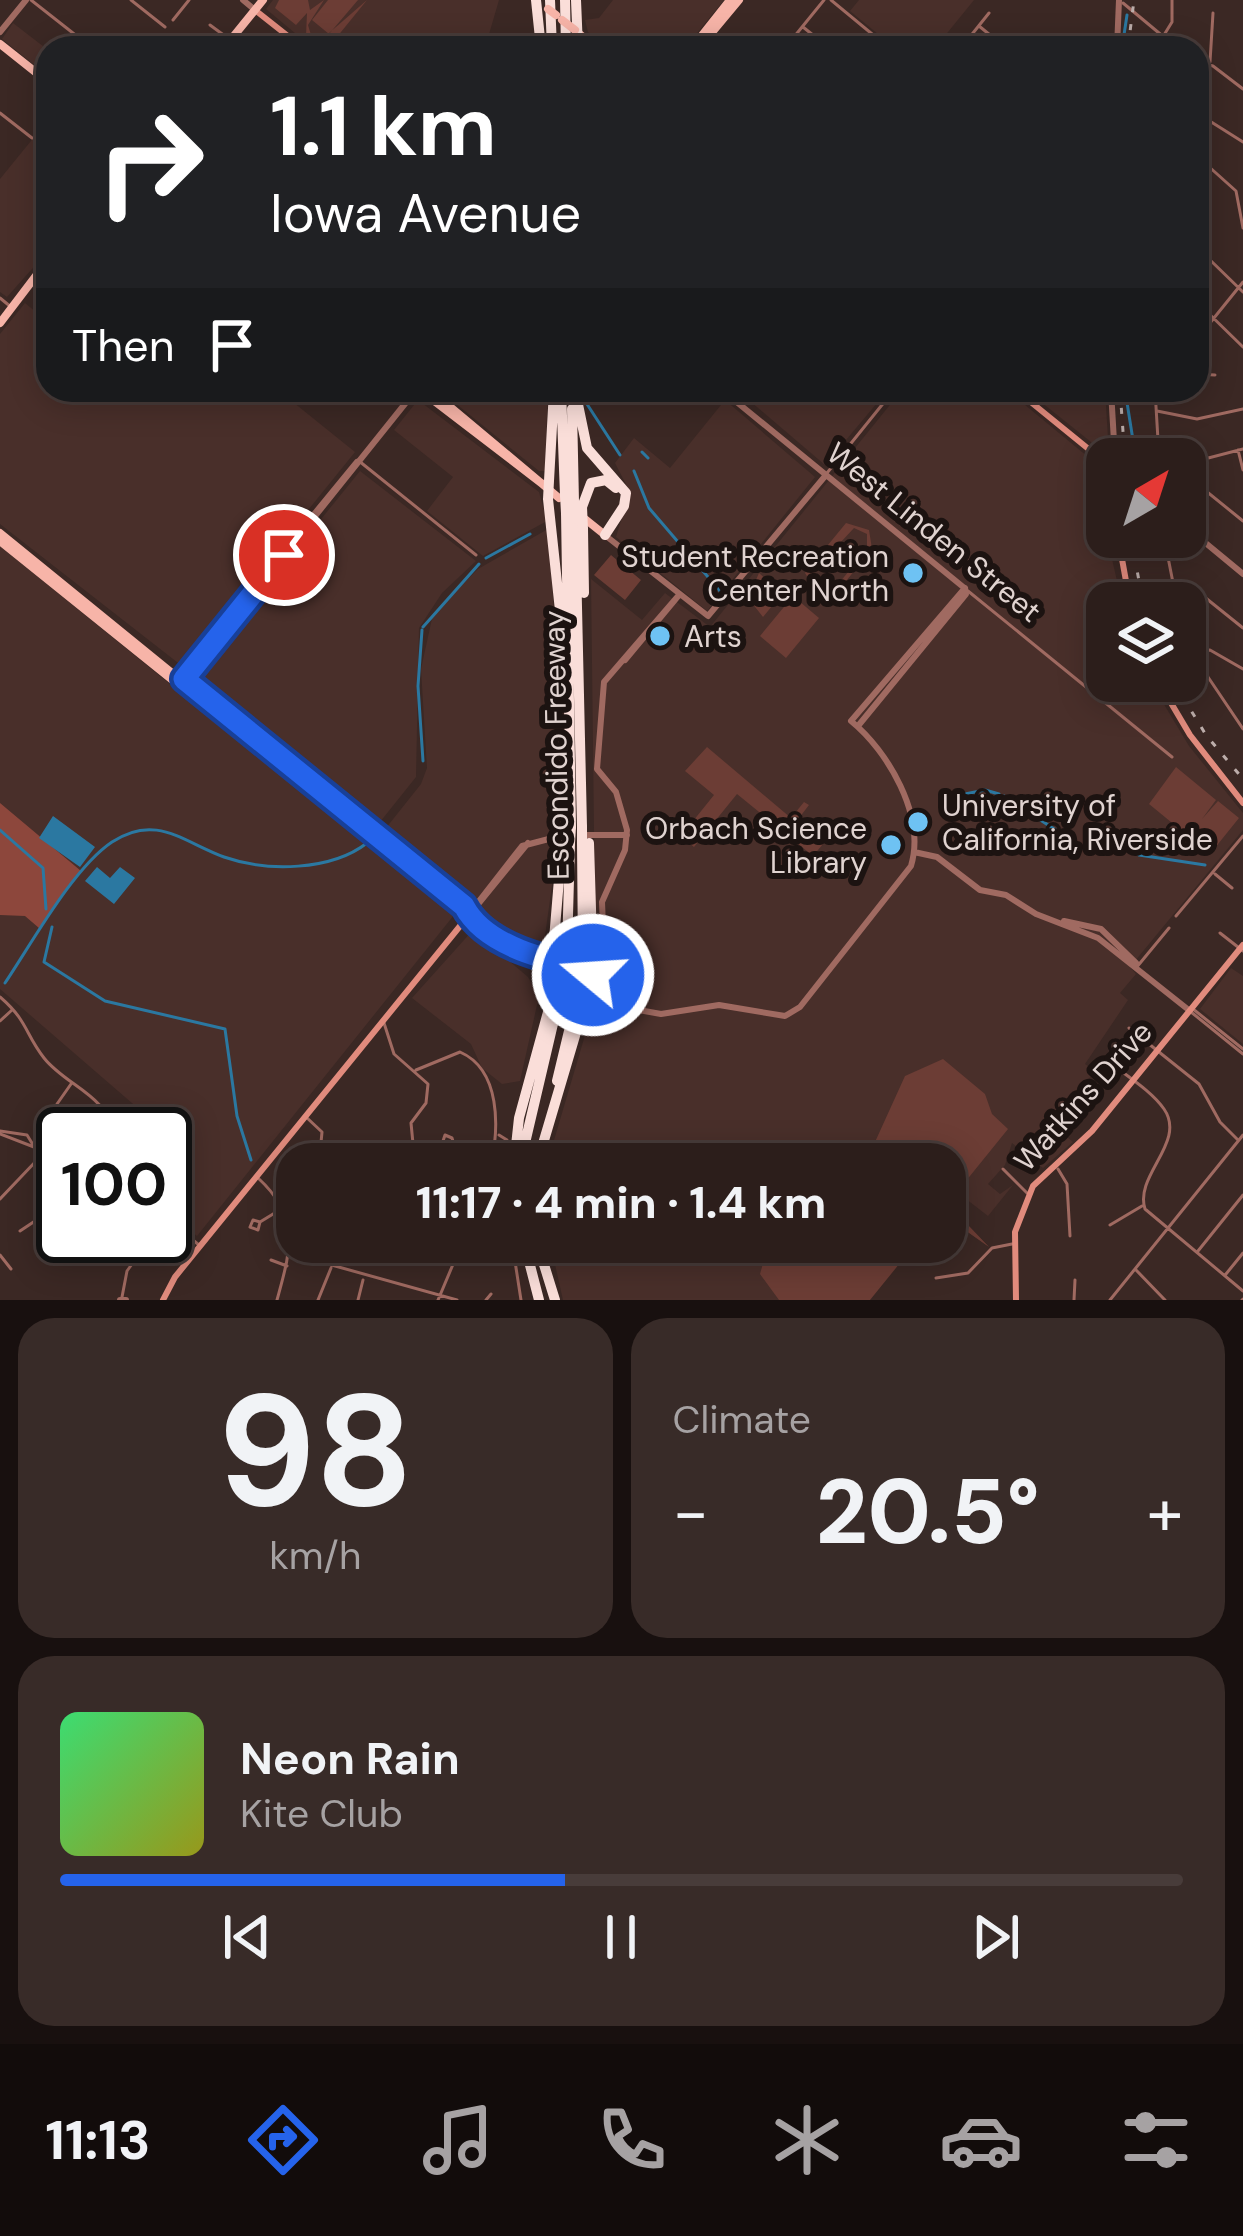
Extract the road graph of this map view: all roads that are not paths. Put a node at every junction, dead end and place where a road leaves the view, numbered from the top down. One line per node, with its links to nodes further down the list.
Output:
1 (28, 0): 21 (street); 22 (street)
2 (131, 0): 19 (street)
3 (189, 0): 16 (street)
4 (243, 0): 13 (street)
5 (263, 0): 13 (main road)
6 (565, 0): 28 (highway)
7 (576, 0): 30 (highway)
8 (735, 0): 31 (main road)
9 (827, 0): 20 (street); 34 (street)
10 (1172, 0): 38 (street)
11 (541, 1): 26 (highway); 27 (highway); 29 (main road, bridge)
12 (1121, 2): 37 (street); 38 (street)
13 (255, 10): 24 (main road); 25 (main road)
14 (1213, 13): 40 (street)
15 (989, 14): 18 (street)
16 (173, 20)
17 (210, 25): 23 (street)
18 (979, 26): 35 (street); 36 (street)
19 (165, 27)
20 (803, 27): 32 (street); 33 (street)
21 (0, 32)
22 (76, 36)
23 (220, 36)
24 (234, 36)
25 (288, 36)
26 (541, 36)
27 (549, 36)
28 (566, 36)
29 (575, 36)
30 (579, 36)
31 (705, 36)
32 (795, 36)
33 (814, 36)
34 (874, 36)
35 (971, 36)
36 (991, 36)
37 (1118, 36)
38 (1163, 36)
39 (0, 48): 41 (main road); 42 (main road)
40 (1210, 64): 43 (street)
41 (36, 76)
42 (36, 79)
43 (1243, 89)
44 (0, 112): 46 (street)
45 (1209, 121): 47 (street)
46 (32, 138)
47 (1243, 142)
48 (1209, 167): 49 (street)
49 (1243, 228)
50 (1209, 259): 52 (street)
51 (36, 278): 54 (main road)
52 (1242, 287): 56 (street)
53 (0, 298): 54 (street)
54 (12, 308): 57 (main road)
55 (1209, 312): 56 (street)
56 (1215, 317): 58 (street); 59 (street)
57 (0, 323)
58 (1209, 324)
59 (1243, 347)
60 (1209, 375): 61 (street)
61 (1215, 375)
62 (408, 402): 81 (street)
63 (434, 402): 87 (main road)
64 (445, 402): 85 (main road)
65 (556, 402): 82 (highway)
66 (558, 402): 87 (highway, Escondido Freeway)
67 (574, 402): 87 (highway, Escondido Freeway)
68 (576, 402): 89 (highway)
69 (737, 402): 84 (street, West Linden Street)
70 (884, 402): 84 (street)
71 (1031, 402): 78 (main road)
72 (1112, 402): 76 (street)
73 (1156, 402): 75 (street)
74 (1243, 409): 75 (street)
75 (1157, 411): 77 (street)
76 (1114, 438)
77 (1159, 438)
78 (1086, 447)
79 (1240, 450): 80 (street); 83 (street)
80 (1206, 459)
81 (357, 461): 92 (street); 102 (street)
82 (550, 468): 85 (highway); 87 (highway)
83 (1243, 470)
84 (826, 475): 94 (street, West Linden Street); 95 (street)
85 (538, 477): 87 (main road)
86 (1206, 490): 88 (street)
87 (571, 508): 89 (main road); 89 (highway); 101 (highway); 101 (highway, Escondido Freeway); 101 (highway)
88 (1243, 521)
89 (605, 535): 95 (street)
90 (0, 537): 102 (main road)
91 (1206, 543): 93 (street)
92 (476, 555)
93 (1243, 574)
94 (964, 588): 107 (street, West Linden Street); 115 (street)
95 (679, 595): 109 (street)
96 (1206, 598): 97 (street)
97 (1243, 628)
98 (1206, 651): 99 (street)
99 (1243, 668)
100 (1206, 670): 105 (street)
101 (575, 674): 110 (highway, Escondido Freeway); 110 (highway, Escondido Freeway)
102 (180, 680): 119 (main road)
103 (1170, 702): 108 (main road)
104 (1243, 714): 105 (street)
105 (1236, 720): 106 (street)
106 (1243, 729)
107 (1172, 757)
108 (1243, 803)
109 (621, 809): 111 (street); 112 (street)
110 (576, 827): 114 (highway, Escondido Freeway, bridge); 114 (highway, bridge)
111 (606, 835): 112 (street); 116 (street); 119 (street)
112 (627, 835): 116 (street)
113 (1243, 836): 117 (street)
114 (576, 843): 124 (highway); 126 (highway); 150 (highway, Escondido Freeway, bridge); 151 (highway, Escondido Freeway, bridge)
115 (914, 852): 116 (street); 125 (street)
116 (616, 870)
117 (1214, 873): 118 (street); 120 (street)
118 (1232, 888)
119 (469, 916): 124 (main road); 131 (main road)
120 (1176, 916)
121 (1169, 928): 125 (street)
122 (1220, 933): 123 (street)
123 (1242, 949): 129 (main road, Watkins Drive)
124 (551, 961): 126 (main road); 149 (highway)
125 (1138, 967): 129 (street)
126 (594, 970): 152 (highway)
127 (0, 998): 128 (street)
128 (13, 1008): 130 (street); 138 (street)
129 (1191, 1009): 133 (main road, Watkins Drive); 134 (street)
130 (0, 1021)
131 (382, 1022): 136 (street); 141 (main road)
132 (1129, 1028): 133 (street)
133 (1157, 1051): 137 (main road, Watkins Drive); 144 (street)
134 (1243, 1052)
135 (1104, 1058): 137 (street)
136 (416, 1070): 143 (street); 146 (street)
137 (1132, 1081): 155 (main road, Watkins Drive); 162 (street)
138 (72, 1082): 139 (street); 140 (street)
139 (58, 1107)
140 (100, 1107)
141 (306, 1117): 145 (street); 157 (main road)
142 (0, 1133): 153 (street)
143 (498, 1134): 147 (street); 148 (street)
144 (1241, 1137): 167 (street)
145 (325, 1143)
146 (413, 1143)
147 (496, 1143)
148 (507, 1143)
149 (516, 1143)
150 (519, 1143)
151 (540, 1143)
152 (541, 1143)
153 (36, 1150)
154 (36, 1161): 160 (street)
155 (1054, 1164): 158 (main road, Watkins Drive); 169 (street)
156 (1003, 1169): 158 (street)
157 (257, 1177): 161 (street); 172 (main road)
158 (1028, 1194): 171 (main road, Watkins Drive)
159 (1243, 1195): 173 (street)
160 (2, 1197)
161 (276, 1204)
162 (1143, 1205): 166 (street); 167 (street)
163 (276, 1212): 165 (street)
164 (36, 1220): 168 (street)
165 (260, 1222)
166 (1110, 1225)
167 (1168, 1229): 173 (street); 187 (street)
168 (20, 1231)
169 (1070, 1236)
170 (192, 1240): 172 (street)
171 (1014, 1244): 190 (street); 205 (main road, Watkins Drive)
172 (200, 1246): 196 (main road)
173 (1197, 1252): 188 (street)
174 (1243, 1253): 188 (street)
175 (0, 1255): 186 (street)
176 (271, 1260): 184 (street)
177 (133, 1263): 195 (street)
178 (290, 1263): 184 (street)
179 (322, 1263): 185 (street)
180 (456, 1263): 194 (street)
181 (515, 1263): 202 (street)
182 (529, 1263): 203 (highway)
183 (544, 1263): 204 (highway)
184 (289, 1266): 197 (street)
185 (332, 1266): 189 (street); 198 (street)
186 (11, 1269)
187 (1135, 1269): 207 (street); 208 (street)
188 (1225, 1275): 192 (street)
189 (364, 1278): 194 (street); 199 (street)
190 (936, 1278)
191 (1075, 1280): 206 (street)
192 (1243, 1291)
193 (491, 1294): 201 (street)
194 (438, 1297): 200 (street)
195 (123, 1300)
196 (163, 1300)
197 (277, 1300)
198 (318, 1300)
199 (358, 1300)
200 (457, 1300)
201 (486, 1300)
202 (521, 1300)
203 (539, 1300)
204 (555, 1300)
205 (1016, 1300)
206 (1074, 1300)
207 (1110, 1300)
208 (1165, 1300)

